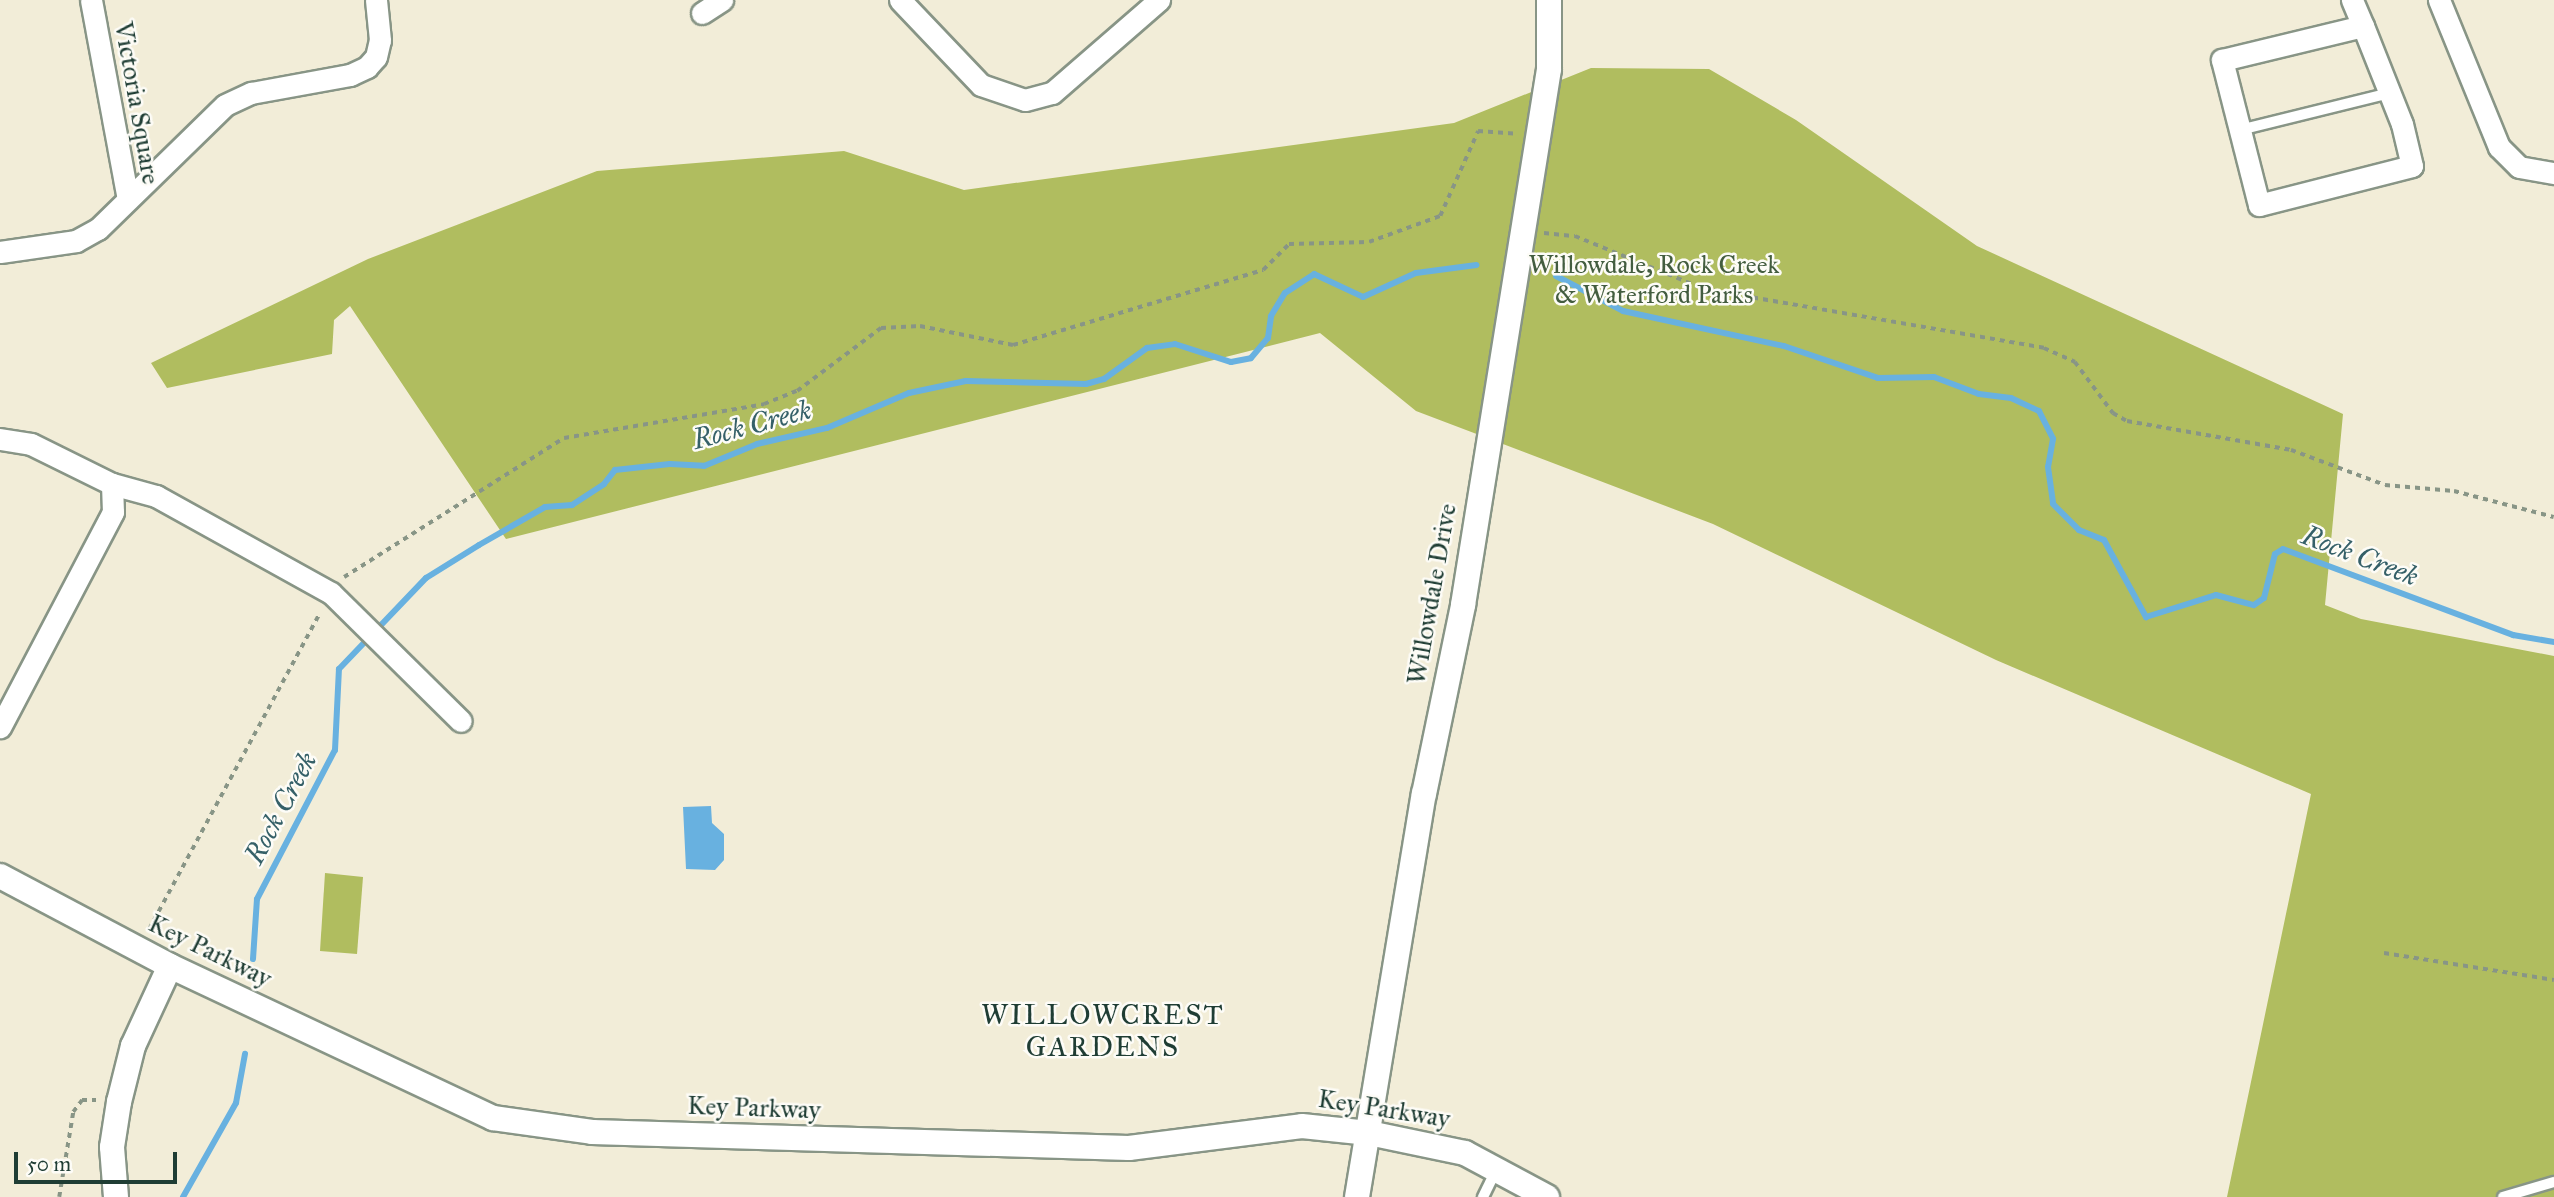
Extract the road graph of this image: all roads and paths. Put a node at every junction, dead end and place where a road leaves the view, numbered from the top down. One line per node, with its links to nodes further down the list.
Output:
1 (91, 0): 15 (street, Victoria Square)
2 (376, 0): 15 (street)
3 (722, 0): 9 (street)
4 (900, 0): 5 (street)
5 (1159, 0)
6 (1549, 0): 13 (street, Willowdale Drive)
7 (2352, 0): 10 (street)
8 (2439, 0): 14 (street)
9 (702, 13)
10 (2363, 26): 11 (street); 12 (street)
11 (2390, 93): 12 (lane); 12 (street)
12 (2240, 130)
13 (1538, 135): 16 (street, Willowdale Drive); 21 (path)
14 (2554, 173)
15 (128, 199): 17 (street, Victoria Square)
16 (1522, 231): 20 (path); 31 (street, Willowdale Drive)
17 (0, 252)
18 (0, 439): 19 (street)
19 (111, 484): 23 (street); 24 (street)
20 (2554, 517)
21 (338, 584)
22 (326, 602): 26 (path)
23 (461, 721)
24 (0, 727)
25 (0, 876): 26 (street, Key Parkway)
26 (138, 949): 28 (street, Key Parkway)
27 (2384, 953): 29 (path)
28 (170, 966): 30 (street); 31 (street, Key Parkway)
29 (2554, 980)
30 (119, 1102): 34 (path); 35 (street)
31 (1369, 1133): 32 (street, Key Parkway); 36 (street, Willowdale Drive)
32 (1497, 1168): 37 (lane); 38 (street, Key Parkway)
33 (2554, 1182): 39 (lane)
34 (59, 1197)
35 (116, 1197)
36 (1357, 1197)
37 (1483, 1197)
38 (1547, 1197)
39 (2504, 1197)

